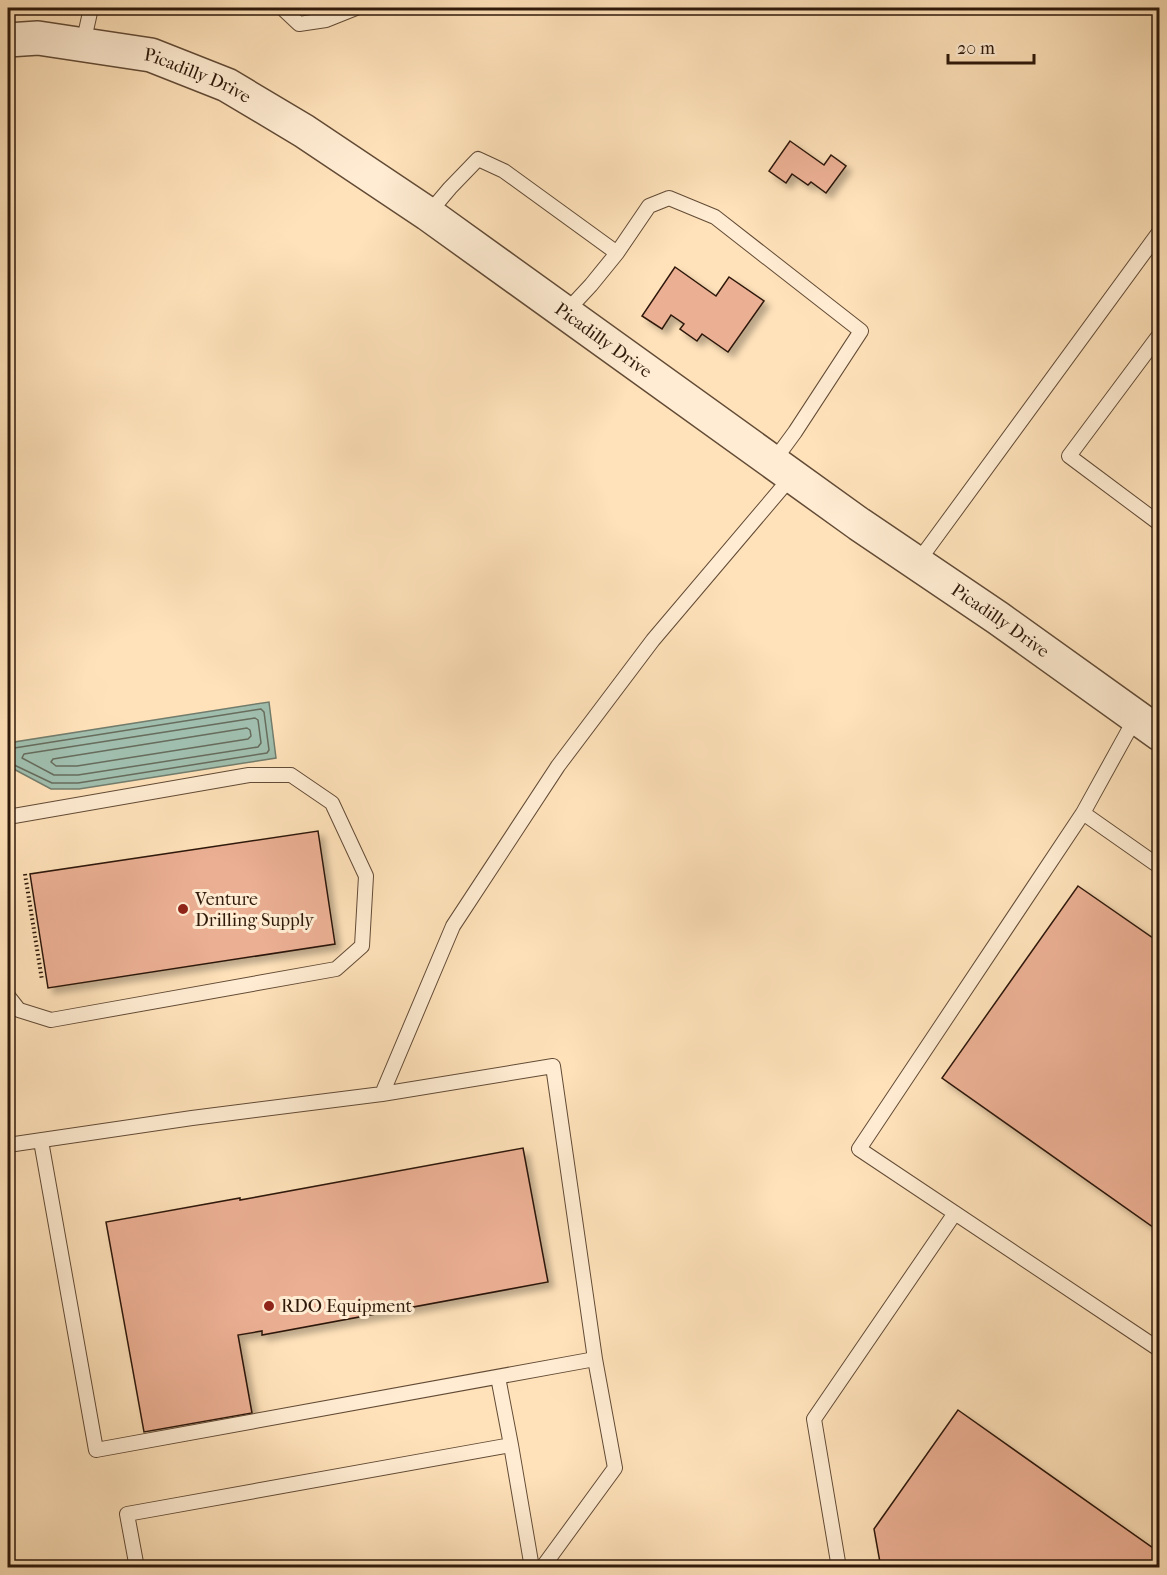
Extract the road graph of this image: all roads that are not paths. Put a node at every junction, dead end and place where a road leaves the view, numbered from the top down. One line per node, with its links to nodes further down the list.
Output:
1 (92, 8): 5 (lane)
2 (282, 8): 3 (lane)
3 (356, 8)
4 (8, 40): 5 (street, Picadilly Drive)
5 (83, 44): 6 (street, Picadilly Drive)
6 (428, 214): 8 (lane); 9 (street, Picadilly Drive)
7 (1160, 231): 13 (lane)
8 (616, 253): 9 (lane); 11 (lane)
9 (564, 314): 11 (street, Picadilly Drive)
10 (1160, 334): 12 (lane)
11 (782, 469): 13 (street, Picadilly Drive); 19 (lane)
12 (1160, 524)
13 (917, 563): 14 (street, Picadilly Drive)
14 (1148, 725): 15 (lane)
15 (1083, 813): 17 (lane); 22 (lane)
16 (8, 817): 18 (lane)
17 (1160, 867)
18 (8, 996)
19 (382, 1094): 20 (lane); 24 (lane)
20 (42, 1141): 21 (lane); 25 (lane)
21 (8, 1145)
22 (955, 1213): 23 (lane); 30 (lane)
23 (1160, 1350)
24 (595, 1359): 25 (lane); 29 (lane)
25 (498, 1377): 26 (lane)
26 (511, 1445): 27 (lane); 28 (lane)
27 (136, 1568)
28 (532, 1568)
29 (542, 1568)
30 (839, 1568)

